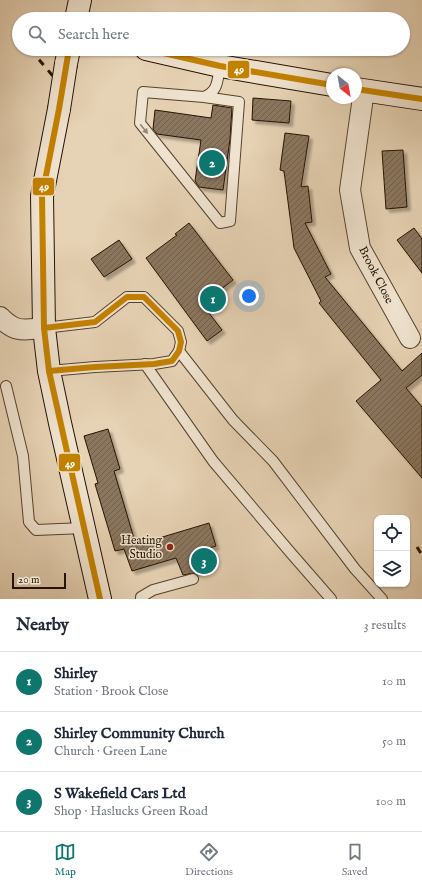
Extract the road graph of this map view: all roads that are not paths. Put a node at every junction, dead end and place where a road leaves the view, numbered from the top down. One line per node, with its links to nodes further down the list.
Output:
1 (80, 0): 2 (street)
2 (77, 12)
3 (176, 56): 5 (street)
4 (68, 57): 12 (street, bridge)
5 (220, 66): 6 (street); 8 (lane)
6 (326, 84)
7 (362, 90): 9 (street)
8 (204, 97): 8 (lane, one-way to 8)
9 (422, 99)
10 (359, 104): 13 (street, Brook Close)
11 (0, 317): 12 (street)
12 (44, 328): 14 (lane); 16 (street)
13 (410, 338)
14 (179, 351): 15 (lane); 23 (lane)
15 (145, 364): 16 (lane); 22 (lane)
16 (49, 371): 18 (street)
17 (6, 386): 18 (lane)
18 (84, 528): 20 (street)
19 (192, 579): 21 (lane)
20 (100, 599)
21 (141, 599)
22 (331, 599)
23 (382, 599)

